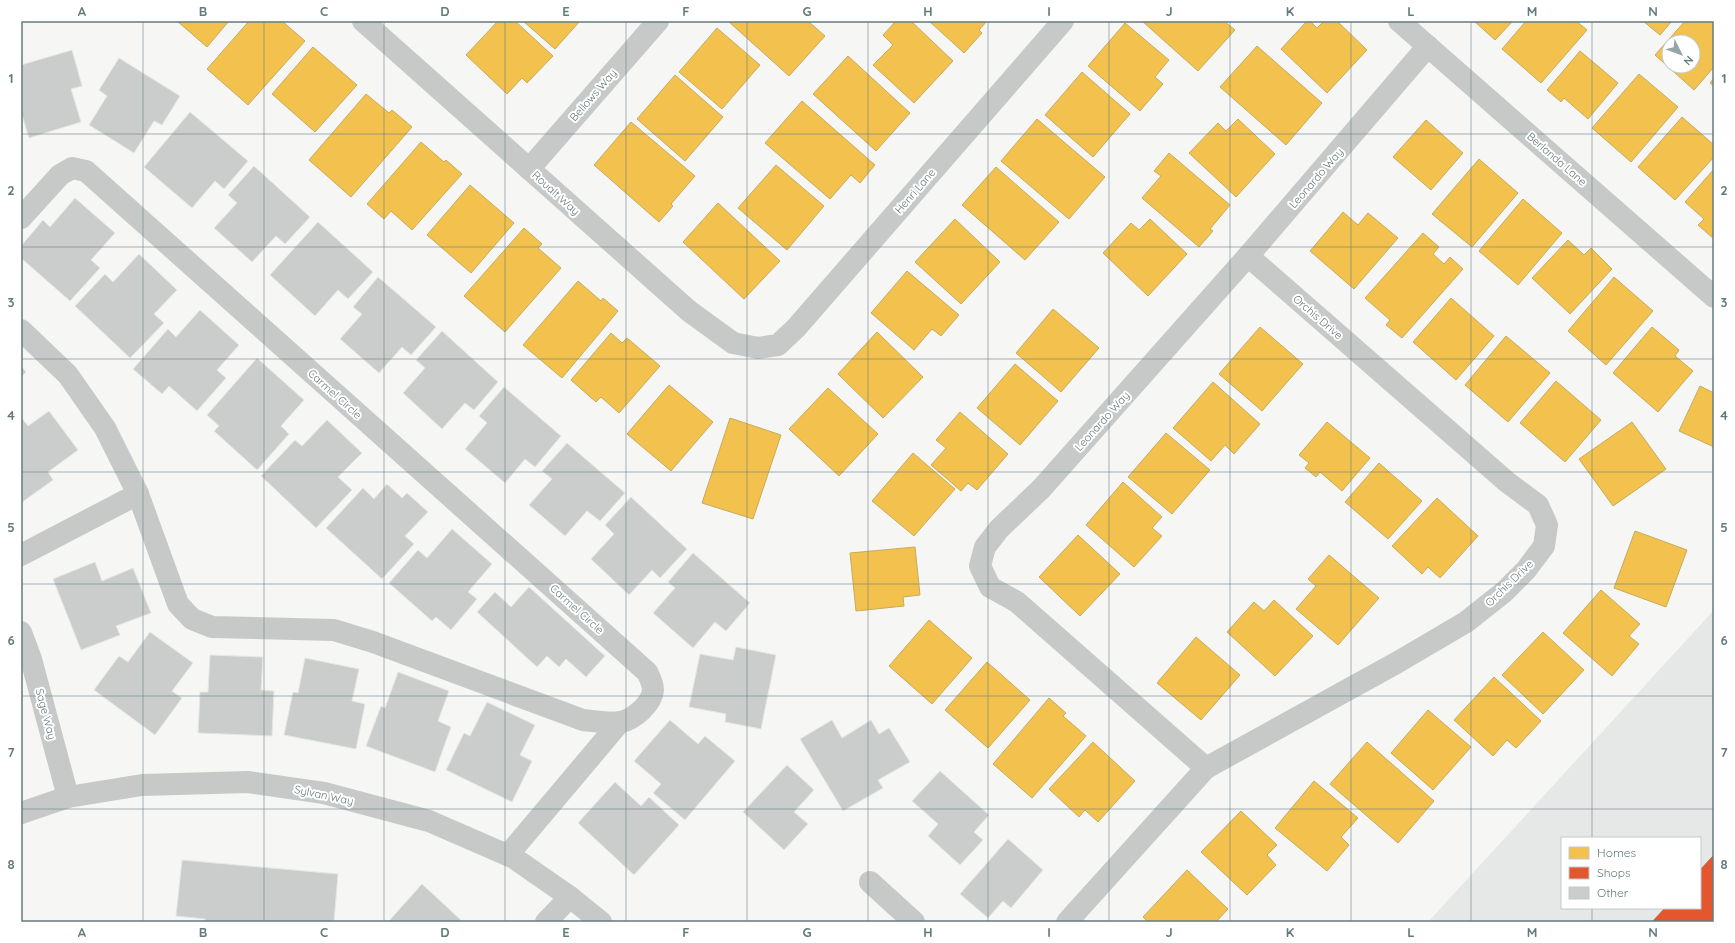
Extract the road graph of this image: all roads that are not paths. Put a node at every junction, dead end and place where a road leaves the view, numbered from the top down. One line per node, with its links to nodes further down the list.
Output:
1 (363, 21): 6 (street, Roualt Way)
2 (658, 21): 6 (street, Bellows Way)
3 (1063, 21): 11 (street, Henri Lane)
4 (1400, 21): 5 (street, Berlanda Lane)
5 (1428, 46): 8 (street, Leonardo Way); 9 (street, Berlanda Lane)
6 (529, 169): 11 (street, Roualt Way)
7 (21, 218): 15 (street, Carmel Circle)
8 (1248, 256): 16 (street, Leonardo Way); 16 (street, Orchis Drive)
9 (1714, 297)
10 (21, 330): 12 (street)
11 (758, 348)
12 (138, 494): 13 (street); 15 (street)
13 (21, 554)
14 (21, 632): 17 (street, Sage Way)
15 (620, 722): 19 (street)
16 (1206, 768): 25 (street, Orchis Drive)
17 (68, 796): 18 (street, Sylvan Way); 19 (street, Sylvan Way)
18 (21, 814)
19 (508, 855): 21 (street, Sylvan Way)
20 (870, 882): 24 (street)
21 (570, 897): 22 (street); 23 (street, Sylvan Way)
22 (546, 922)
23 (601, 922)
24 (914, 922)
25 (1067, 922)

